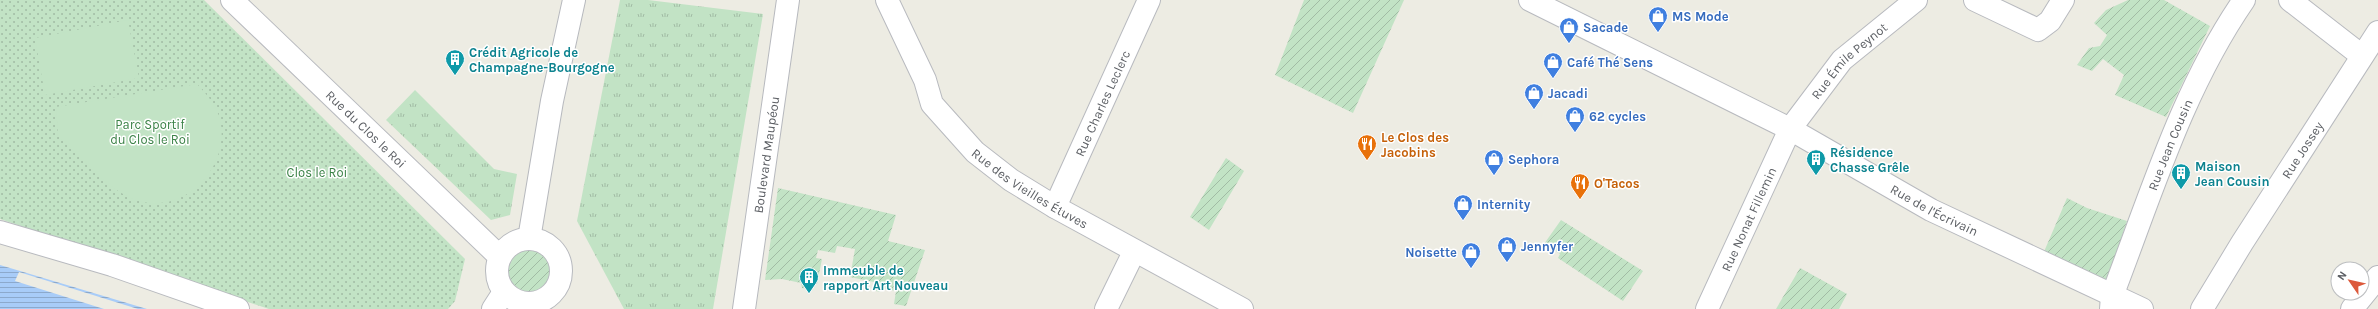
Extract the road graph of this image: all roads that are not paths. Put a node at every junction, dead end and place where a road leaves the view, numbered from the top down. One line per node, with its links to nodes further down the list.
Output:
1 (232, 0): 19 (street, Rue du Clos le Roi)
2 (574, 0): 17 (street)
3 (788, 0): 25 (street, Boulevard Maupéou)
4 (887, 0): 15 (street, Rue des Vieilles Étuves)
5 (1150, 0): 15 (street, Rue Charles Leclerc)
6 (1530, 0): 14 (street, Rue de l'Écrivain)
7 (1916, 0): 14 (street, Rue Émile Peynot)
8 (1975, 0): 9 (street)
9 (2063, 0)
10 (2244, 0): 22 (street, Rue Jean Cousin)
11 (2290, 0): 13 (street)
12 (2378, 32): 13 (street, Rue Jossey)
13 (2362, 56): 30 (street, Rue Jossey)
14 (1790, 129): 22 (street, Rue de l'Écrivain); 28 (street, Rue Nonat Fillemin)
15 (1055, 207): 18 (street, Rue des Vieilles Étuves)
16 (0, 232): 24 (street)
17 (528, 239): 19 (street); 23 (street)
18 (1134, 252): 26 (street); 27 (street, Rue des Vieilles Étuves)
19 (500, 257): 21 (street)
20 (2378, 277): 31 (street)
21 (499, 301): 23 (street)
22 (2112, 303): 29 (street, Rue de l'Écrivain)
23 (551, 304)
24 (238, 309)
25 (744, 309)
26 (1106, 309)
27 (1242, 309)
28 (1707, 309)
29 (2142, 309)
30 (2202, 309)
31 (2352, 309)

